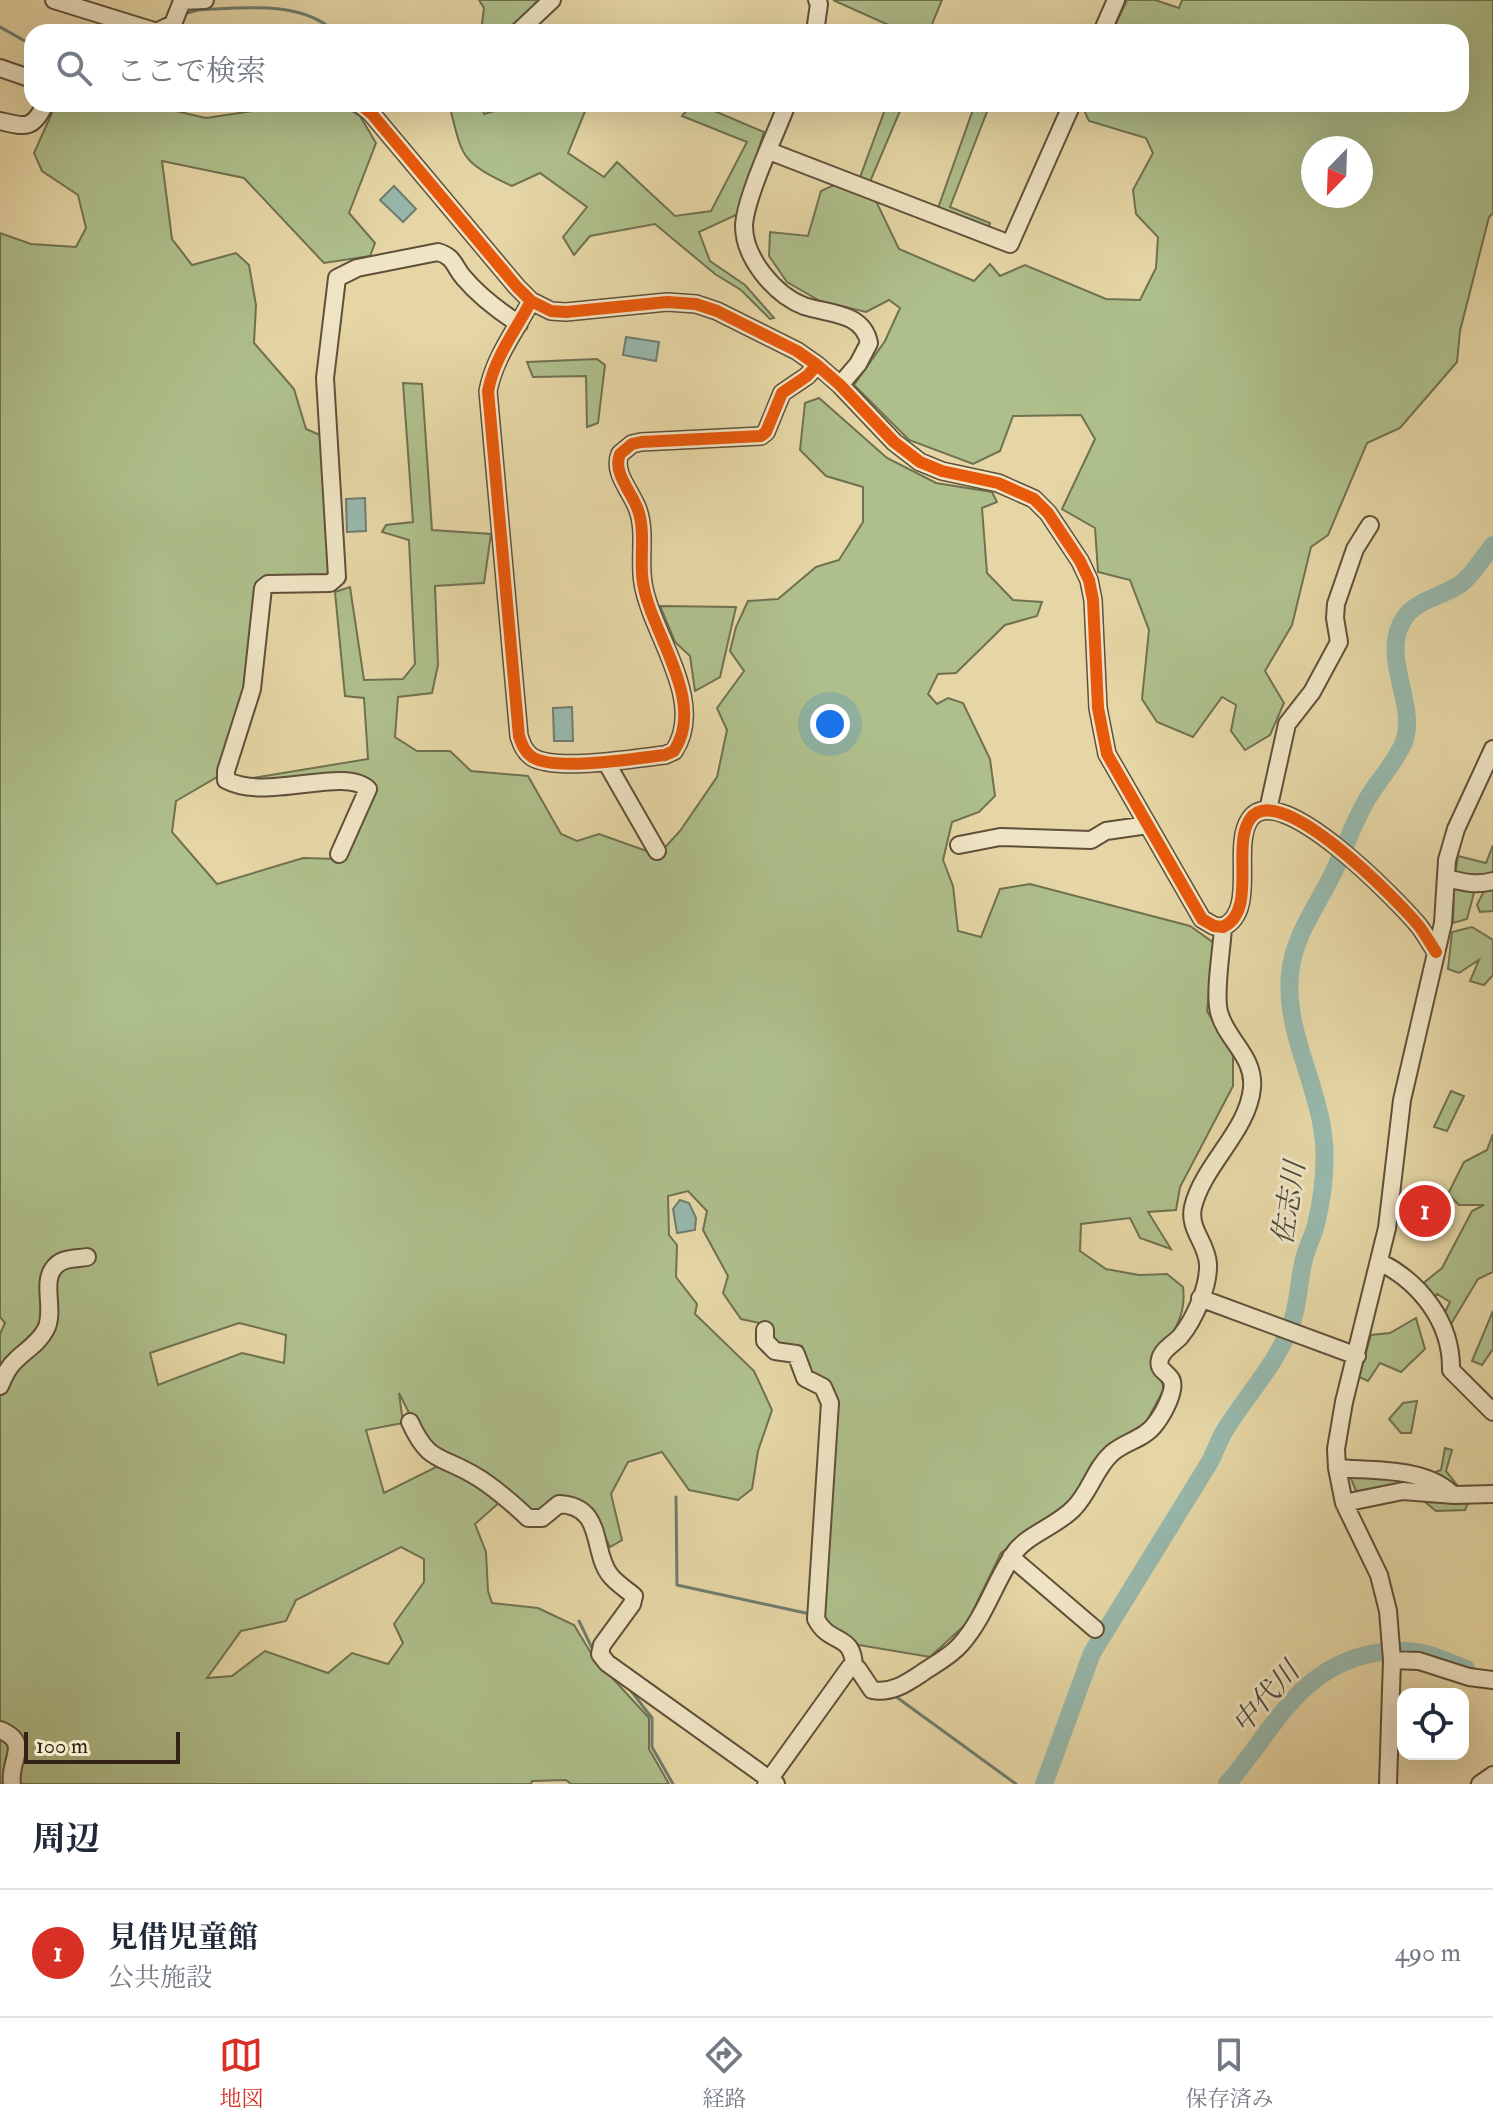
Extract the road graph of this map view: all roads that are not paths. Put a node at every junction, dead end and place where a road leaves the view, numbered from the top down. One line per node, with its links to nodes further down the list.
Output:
1 (54, 0): 6 (street)
2 (205, 0): 7 (street)
3 (552, 0): 8 (street)
4 (817, 0): 9 (street)
5 (1116, 0): 10 (street)
6 (130, 24)
7 (173, 24)
8 (526, 24)
9 (816, 24)
10 (1106, 24)
11 (0, 68): 12 (street)
12 (24, 76)
13 (41, 112): 17 (street)
14 (367, 112): 19 (street)
15 (784, 112): 18 (street)
16 (1068, 112): 18 (street)
17 (0, 121)
18 (769, 151): 22 (street)
19 (531, 301): 20 (street); 21 (street)
20 (519, 324): 25 (street); 30 (street)
21 (817, 365): 22 (street); 25 (street)
22 (840, 385): 27 (street)
23 (1370, 525): 26 (street)
24 (1493, 749): 31 (street)
25 (606, 762): 29 (street)
26 (1268, 810): 33 (street); 34 (street)
27 (1148, 825): 28 (street); 33 (street)
28 (959, 845)
29 (657, 851)
30 (339, 854)
31 (1446, 878): 32 (street); 34 (street)
32 (1493, 881)
33 (1223, 927): 37 (street)
34 (1436, 952): 36 (street)
35 (87, 1257): 40 (street)
36 (1380, 1262): 39 (street); 41 (street)
37 (1200, 1298): 39 (street); 47 (street)
38 (765, 1330): 50 (street)
39 (1357, 1356): 43 (street)
40 (0, 1386)
41 (1493, 1412)
42 (410, 1422): 54 (street)
43 (1337, 1468): 45 (street); 46 (street)
44 (1493, 1494): 45 (street)
45 (1454, 1495): 46 (street)
46 (1344, 1503): 49 (street)
47 (1011, 1557): 48 (street); 50 (street)
48 (1095, 1629)
49 (1392, 1660): 51 (street); 56 (street)
50 (854, 1667): 54 (street)
51 (1493, 1680)
52 (0, 1730): 55 (street)
53 (1493, 1775): 57 (street)
54 (771, 1783)
55 (12, 1784)
56 (1388, 1784)
57 (1480, 1784)

